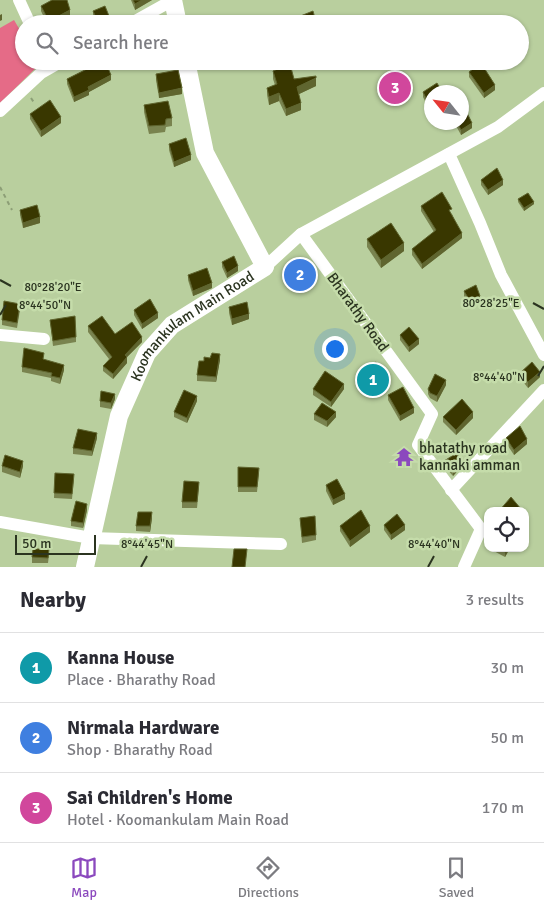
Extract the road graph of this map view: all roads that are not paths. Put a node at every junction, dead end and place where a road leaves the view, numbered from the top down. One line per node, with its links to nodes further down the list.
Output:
1 (19, 0): 3 (street)
2 (173, 0): 4 (street); 5 (street)
3 (26, 15)
4 (146, 15)
5 (176, 15)
6 (45, 70): 9 (street)
7 (188, 70): 12 (street)
8 (544, 93): 10 (street, Koomankulam Main Road)
9 (0, 111)
10 (449, 154): 11 (street, Koomankulam Main Road); 15 (street)
11 (301, 234): 12 (street, Koomankulam Main Road); 17 (street, Bharathy Road)
12 (265, 267): 19 (street, Koomankulam Main Road)
13 (0, 335): 14 (street)
14 (44, 339)
15 (544, 355)
16 (544, 390): 17 (street)
17 (451, 490): 22 (street, Bharathy Road)
18 (0, 522): 19 (street)
19 (91, 538): 20 (street); 21 (street, Koomankulam Main Road)
20 (281, 544)
21 (85, 567)
22 (464, 567)

